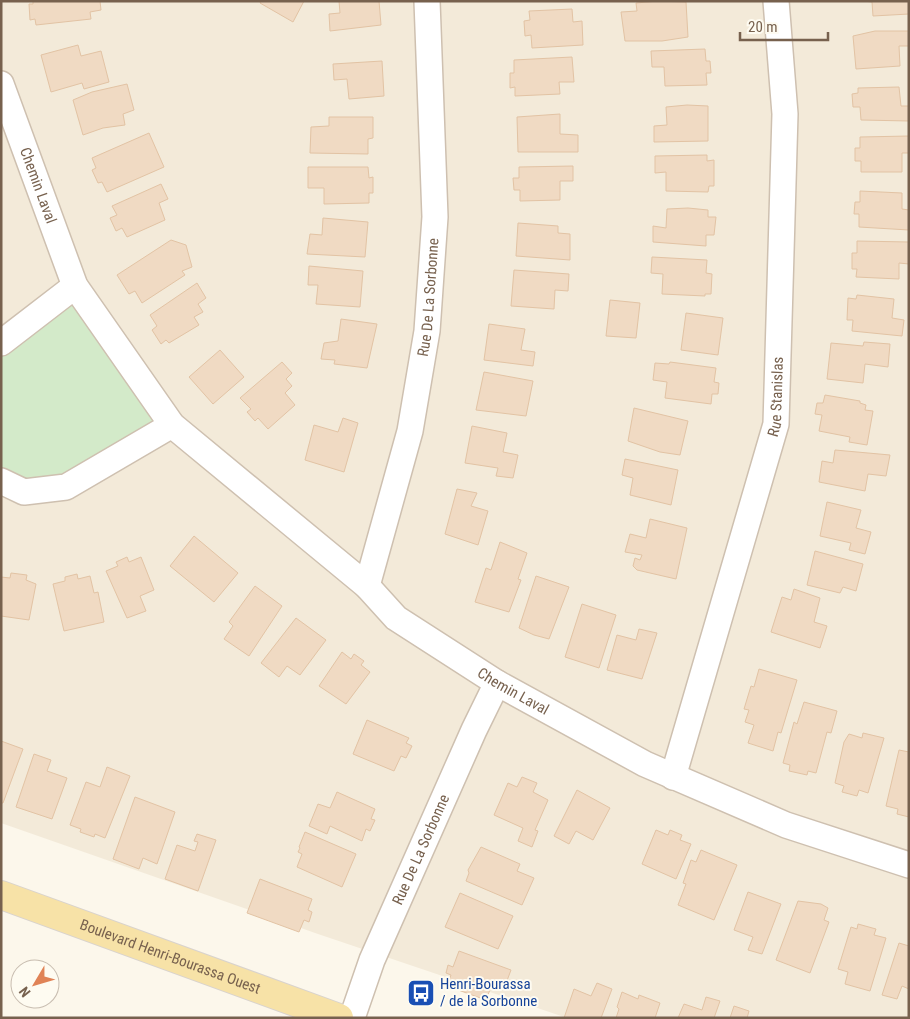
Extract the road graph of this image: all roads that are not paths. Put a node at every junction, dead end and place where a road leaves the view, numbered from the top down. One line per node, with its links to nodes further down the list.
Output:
1 (427, 1): 8 (street, Rue De La Sorbonne)
2 (776, 1): 10 (street, Rue Stanislas)
3 (1, 84): 4 (street, Chemin Laval)
4 (75, 286): 5 (street); 6 (street, Chemin Laval)
5 (1, 344)
6 (172, 425): 7 (street); 8 (street, Chemin Laval)
7 (1, 481)
8 (367, 586): 9 (street, Chemin Laval)
9 (498, 683): 10 (street, Chemin Laval); 14 (street, Rue De La Sorbonne)
10 (673, 777): 11 (street, Chemin Laval)
11 (909, 865)
12 (1, 895): 13 (main road, Boulevard Henri-Bourassa Ouest)
13 (339, 1018)
14 (352, 1018)

